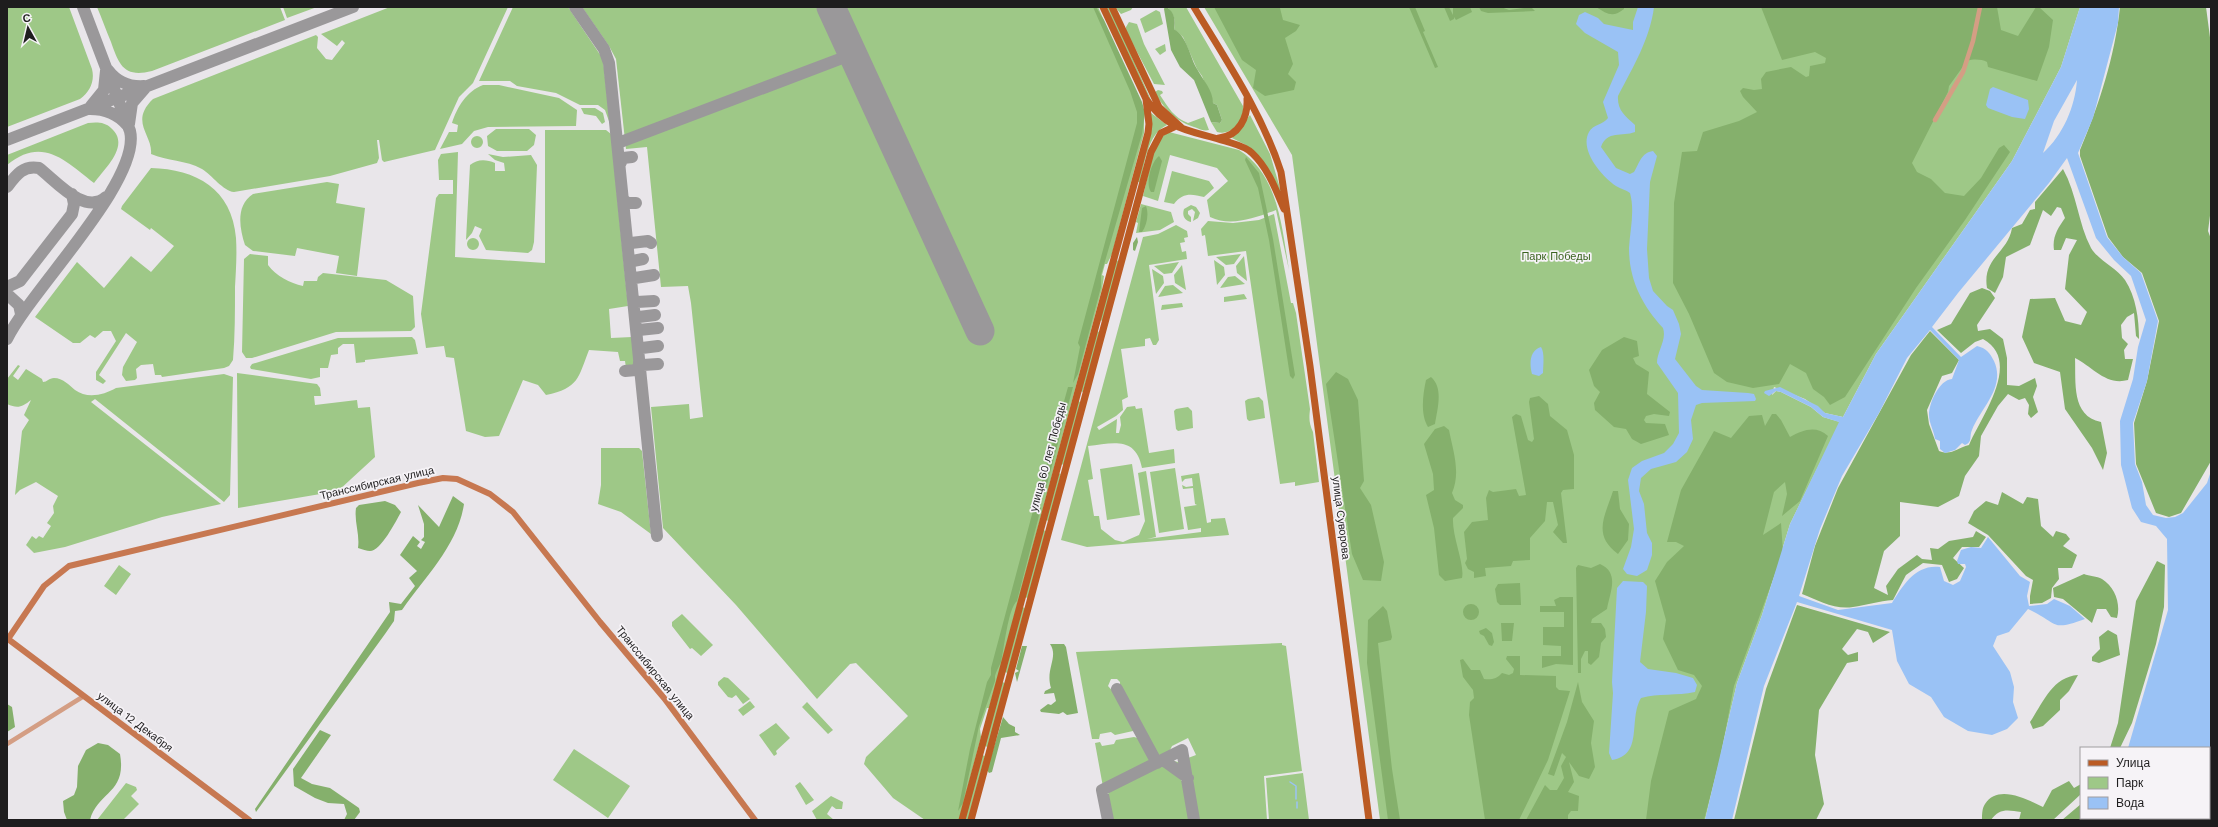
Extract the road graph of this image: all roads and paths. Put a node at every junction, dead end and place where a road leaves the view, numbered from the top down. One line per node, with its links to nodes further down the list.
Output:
1 (1103, 7): 6 (main road)
2 (1112, 7): 9 (main road)
3 (1194, 7): 5 (main road)
4 (1980, 7): 7 (street)
5 (1246, 95): 10 (main road); 13 (main road)
6 (1146, 99): 8 (main road); 11 (main road, улица 60 лет Победы)
7 (1935, 120)
8 (1174, 127): 9 (main road); 12 (main road, улица 60 лет Победы)
9 (1185, 129): 10 (main road)
10 (1216, 138): 13 (main road)
11 (1133, 186): 12 (main road); 14 (main road, улица 60 лет Победы)
12 (1141, 188): 15 (main road, улица 60 лет Победы)
13 (1287, 219): 29 (main road, улица Суворова)
14 (1115, 253): 15 (main road); 16 (main road, улица 60 лет Победы)
15 (1123, 255): 17 (main road, улица 60 лет Победы)
16 (1096, 325): 17 (main road); 18 (main road, улица 60 лет Победы)
17 (1104, 327): 19 (main road, улица 60 лет Победы)
18 (1042, 523): 19 (main road); 21 (main road, улица 60 лет Победы)
19 (1050, 526): 22 (main road, улица 60 лет Победы)
20 (7, 640): 23 (main road, улица 12 Декабря); 26 (main road, Транссибирская улица)
21 (1001, 676): 22 (main road); 27 (main road, улица 60 лет Победы)
22 (1009, 678): 28 (main road, улица 60 лет Победы)
23 (84, 696): 24 (street); 25 (main road, улица 12 Декабря)
24 (7, 744)
25 (249, 820)
26 (755, 820)
27 (962, 820)
28 (971, 820)
29 (1369, 820)

